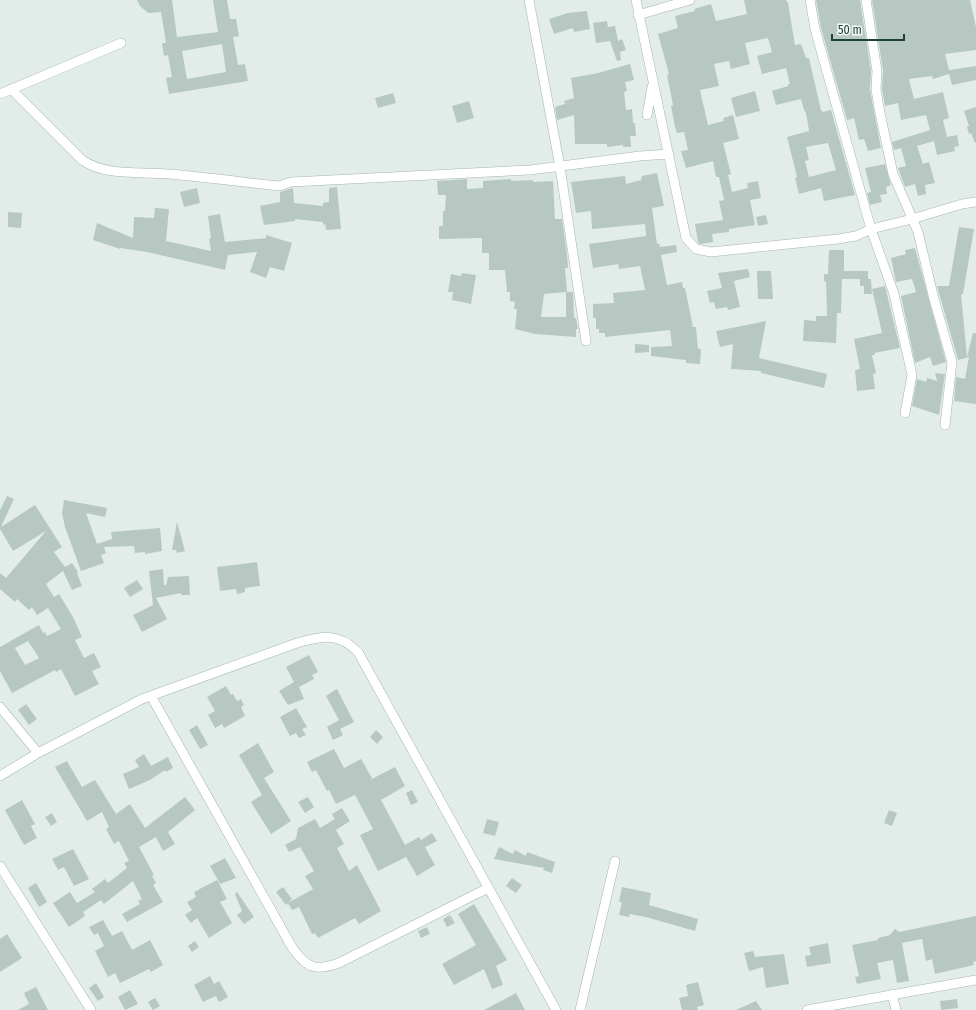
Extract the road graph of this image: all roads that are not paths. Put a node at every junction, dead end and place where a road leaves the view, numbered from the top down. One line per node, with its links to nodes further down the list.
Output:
1 (529, 0): 13 (street)
2 (636, 0): 6 (street)
3 (690, 0): 6 (street)
4 (810, 0): 16 (street)
5 (866, 0): 15 (street)
6 (638, 15): 8 (street)
7 (121, 43): 9 (street)
8 (653, 83): 11 (street); 12 (street)
9 (11, 89): 10 (street); 13 (street)
10 (0, 94)
11 (647, 115)
12 (669, 154): 13 (street); 16 (street)
13 (560, 167): 17 (street)
14 (976, 202): 15 (street)
15 (912, 219): 16 (street); 19 (street)
16 (871, 229): 18 (street)
17 (586, 341)
18 (905, 413)
19 (945, 425)
20 (151, 696): 22 (street); 26 (street); 26 (street)
21 (0, 707): 22 (street)
22 (38, 753): 23 (street)
23 (0, 776)
24 (615, 861): 31 (street)
25 (0, 866): 29 (street)
26 (488, 888): 30 (street)
27 (976, 980): 28 (street)
28 (892, 994): 32 (street); 33 (street)
29 (91, 1010)
30 (556, 1010)
31 (580, 1010)
32 (807, 1010)
33 (896, 1010)

